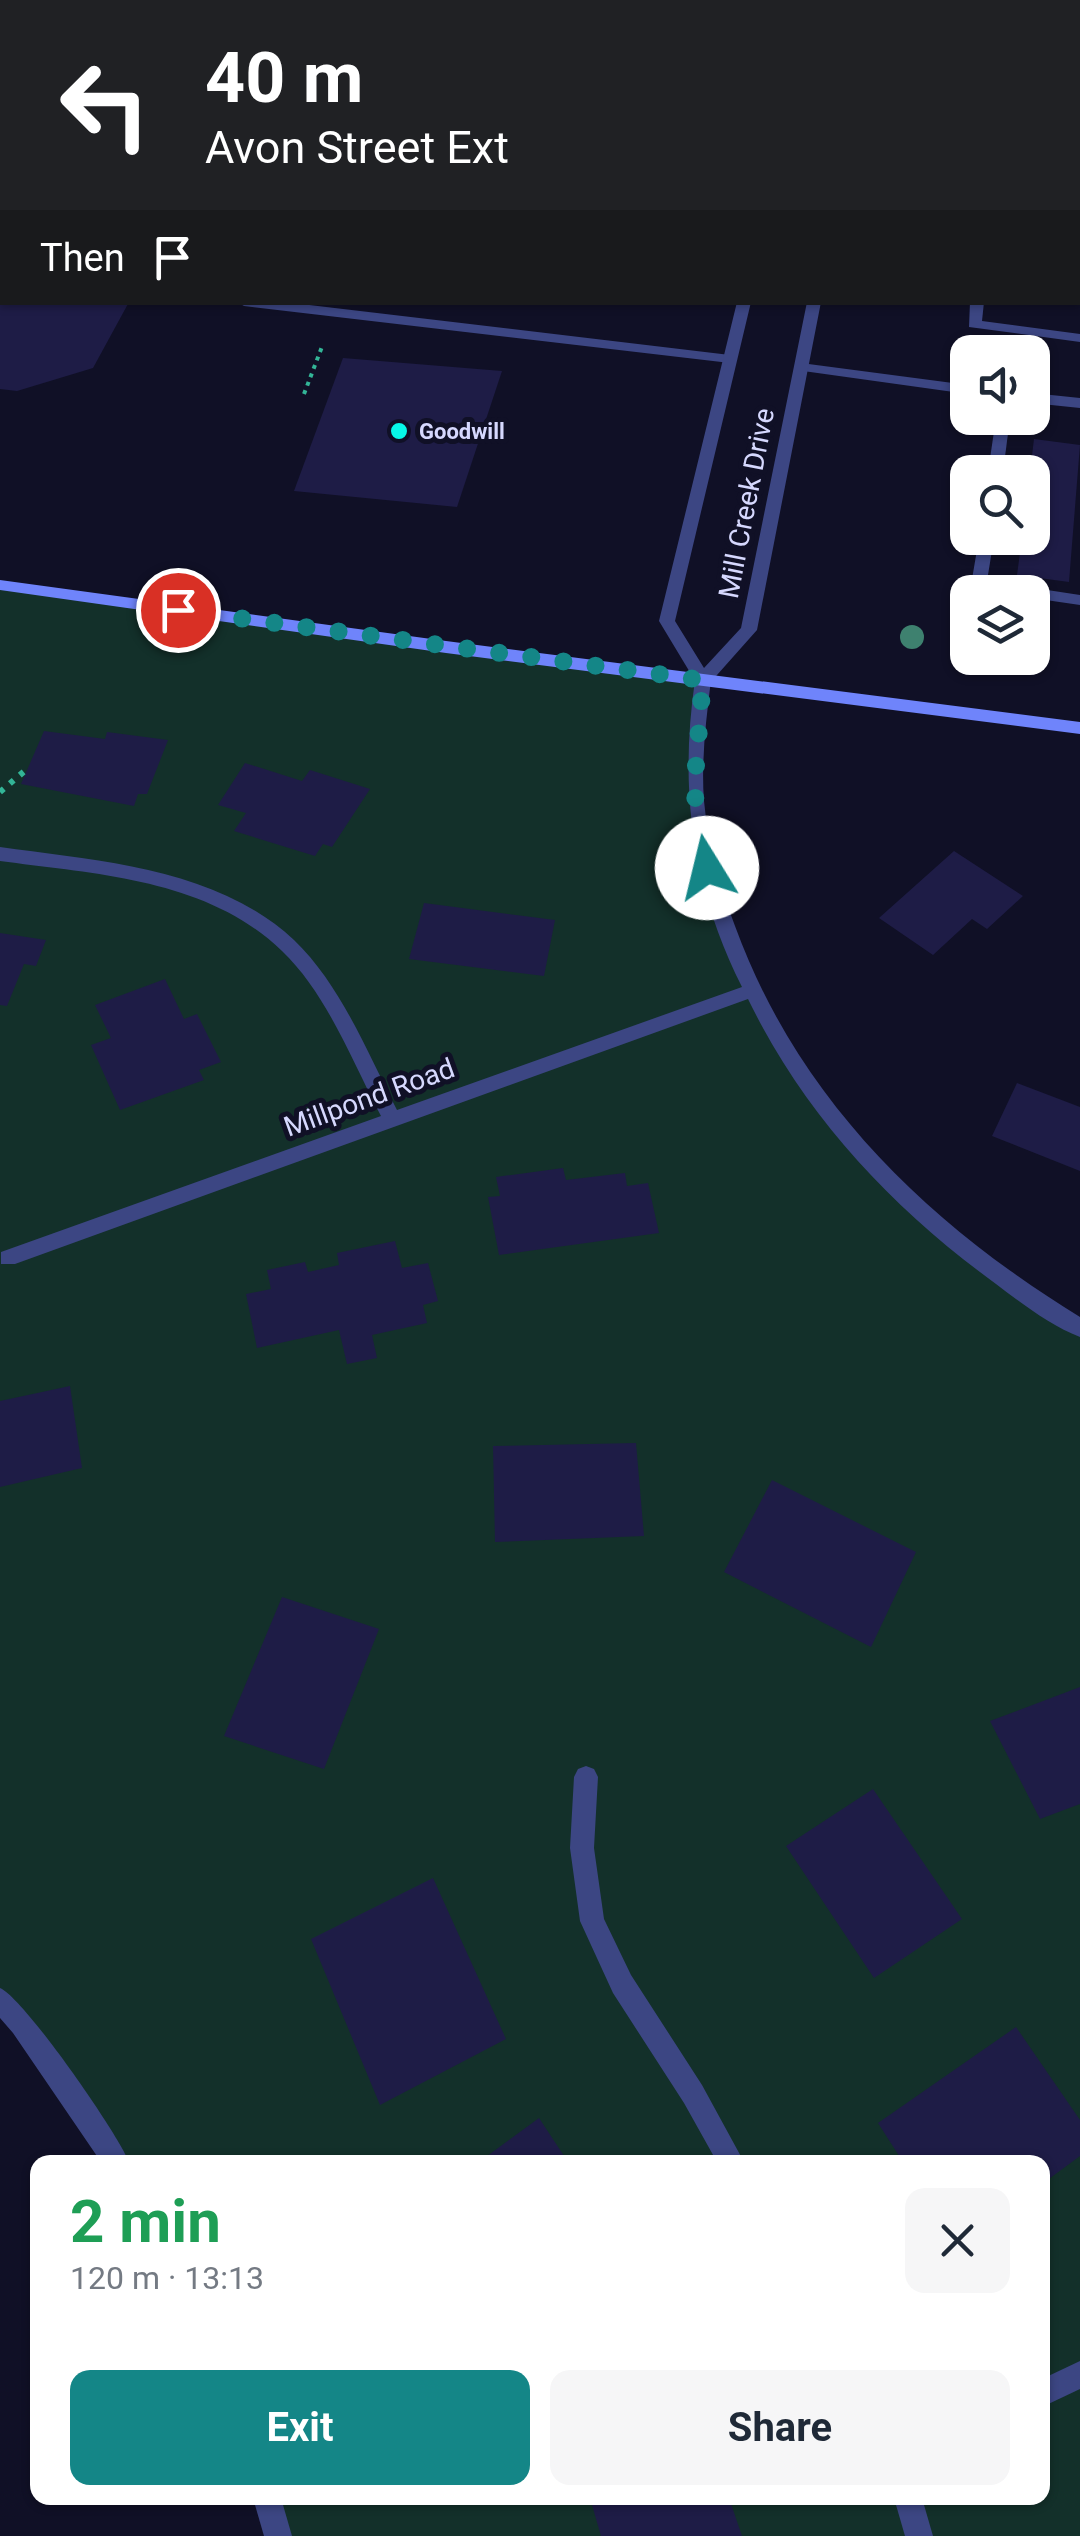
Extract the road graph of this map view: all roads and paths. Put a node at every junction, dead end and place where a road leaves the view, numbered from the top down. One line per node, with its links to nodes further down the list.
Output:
1 (269, 305): 5 (street)
2 (743, 305): 7 (street)
3 (813, 305): 8 (street, Mill Creek Drive)
4 (977, 305): 6 (street)
5 (335, 313): 7 (street); 10 (path)
6 (1080, 338)
7 (730, 359): 16 (street)
8 (801, 368): 9 (street); 16 (street, Mill Creek Drive)
9 (950, 388)
10 (304, 394)
11 (1050, 400): 12 (street)
12 (1080, 403)
13 (0, 585): 16 (main road)
14 (1050, 596): 15 (street)
15 (1080, 600)
16 (703, 680): 17 (main road); 21 (street)
17 (1080, 728)
18 (27, 769): 19 (path)
19 (0, 792)
20 (0, 854): 22 (street)
21 (750, 991): 22 (street, Millpond Road); 24 (street)
22 (392, 1118): 23 (street, Millpond Road)
23 (8, 1258)
24 (1080, 1328)
25 (586, 1777): 28 (street)
26 (0, 2000): 27 (street)
27 (112, 2155)
28 (727, 2155)
29 (1080, 2374): 30 (street)
30 (1050, 2390)
31 (269, 2505): 33 (street)
32 (910, 2505): 34 (street)
33 (278, 2536)
34 (920, 2536)

